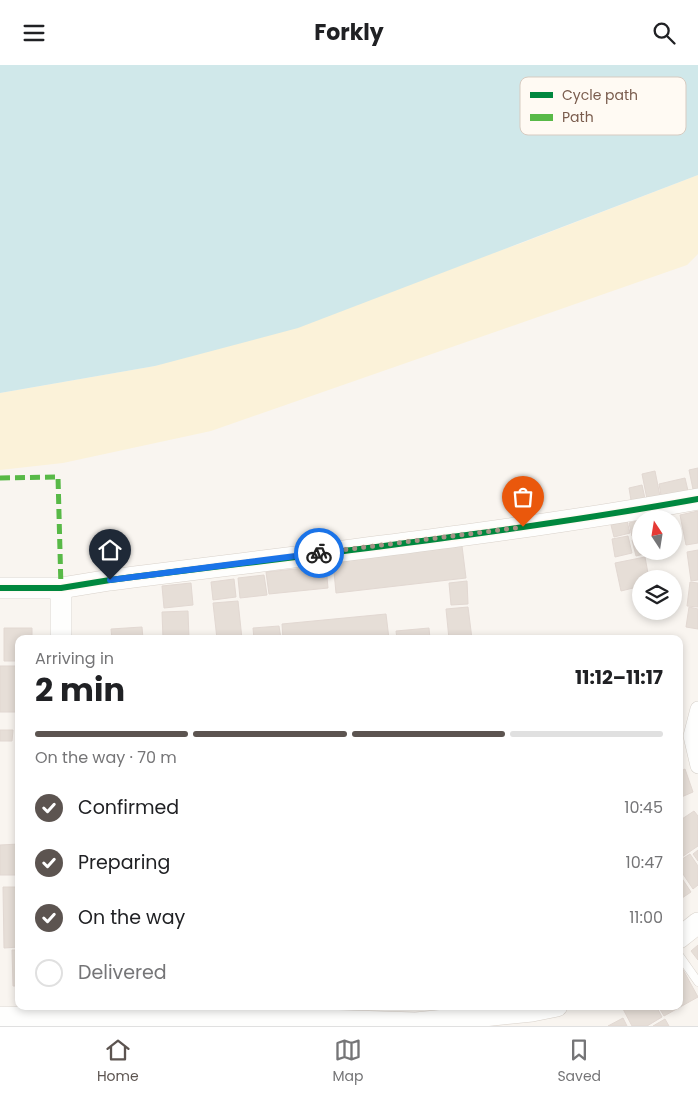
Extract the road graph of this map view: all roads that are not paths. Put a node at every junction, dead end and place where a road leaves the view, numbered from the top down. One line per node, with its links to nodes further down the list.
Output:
1 (698, 499): 3 (street)
2 (0, 588): 3 (street)
3 (61, 588): 4 (street)
4 (61, 635)
5 (698, 709): 6 (street)
6 (698, 766)
7 (698, 923): 8 (street)
8 (683, 936)
9 (683, 960): 10 (lane)
10 (698, 981)
11 (537, 1010): 14 (street)
12 (67, 1016): 13 (street); 14 (street)
13 (0, 1017)
14 (416, 1024)

